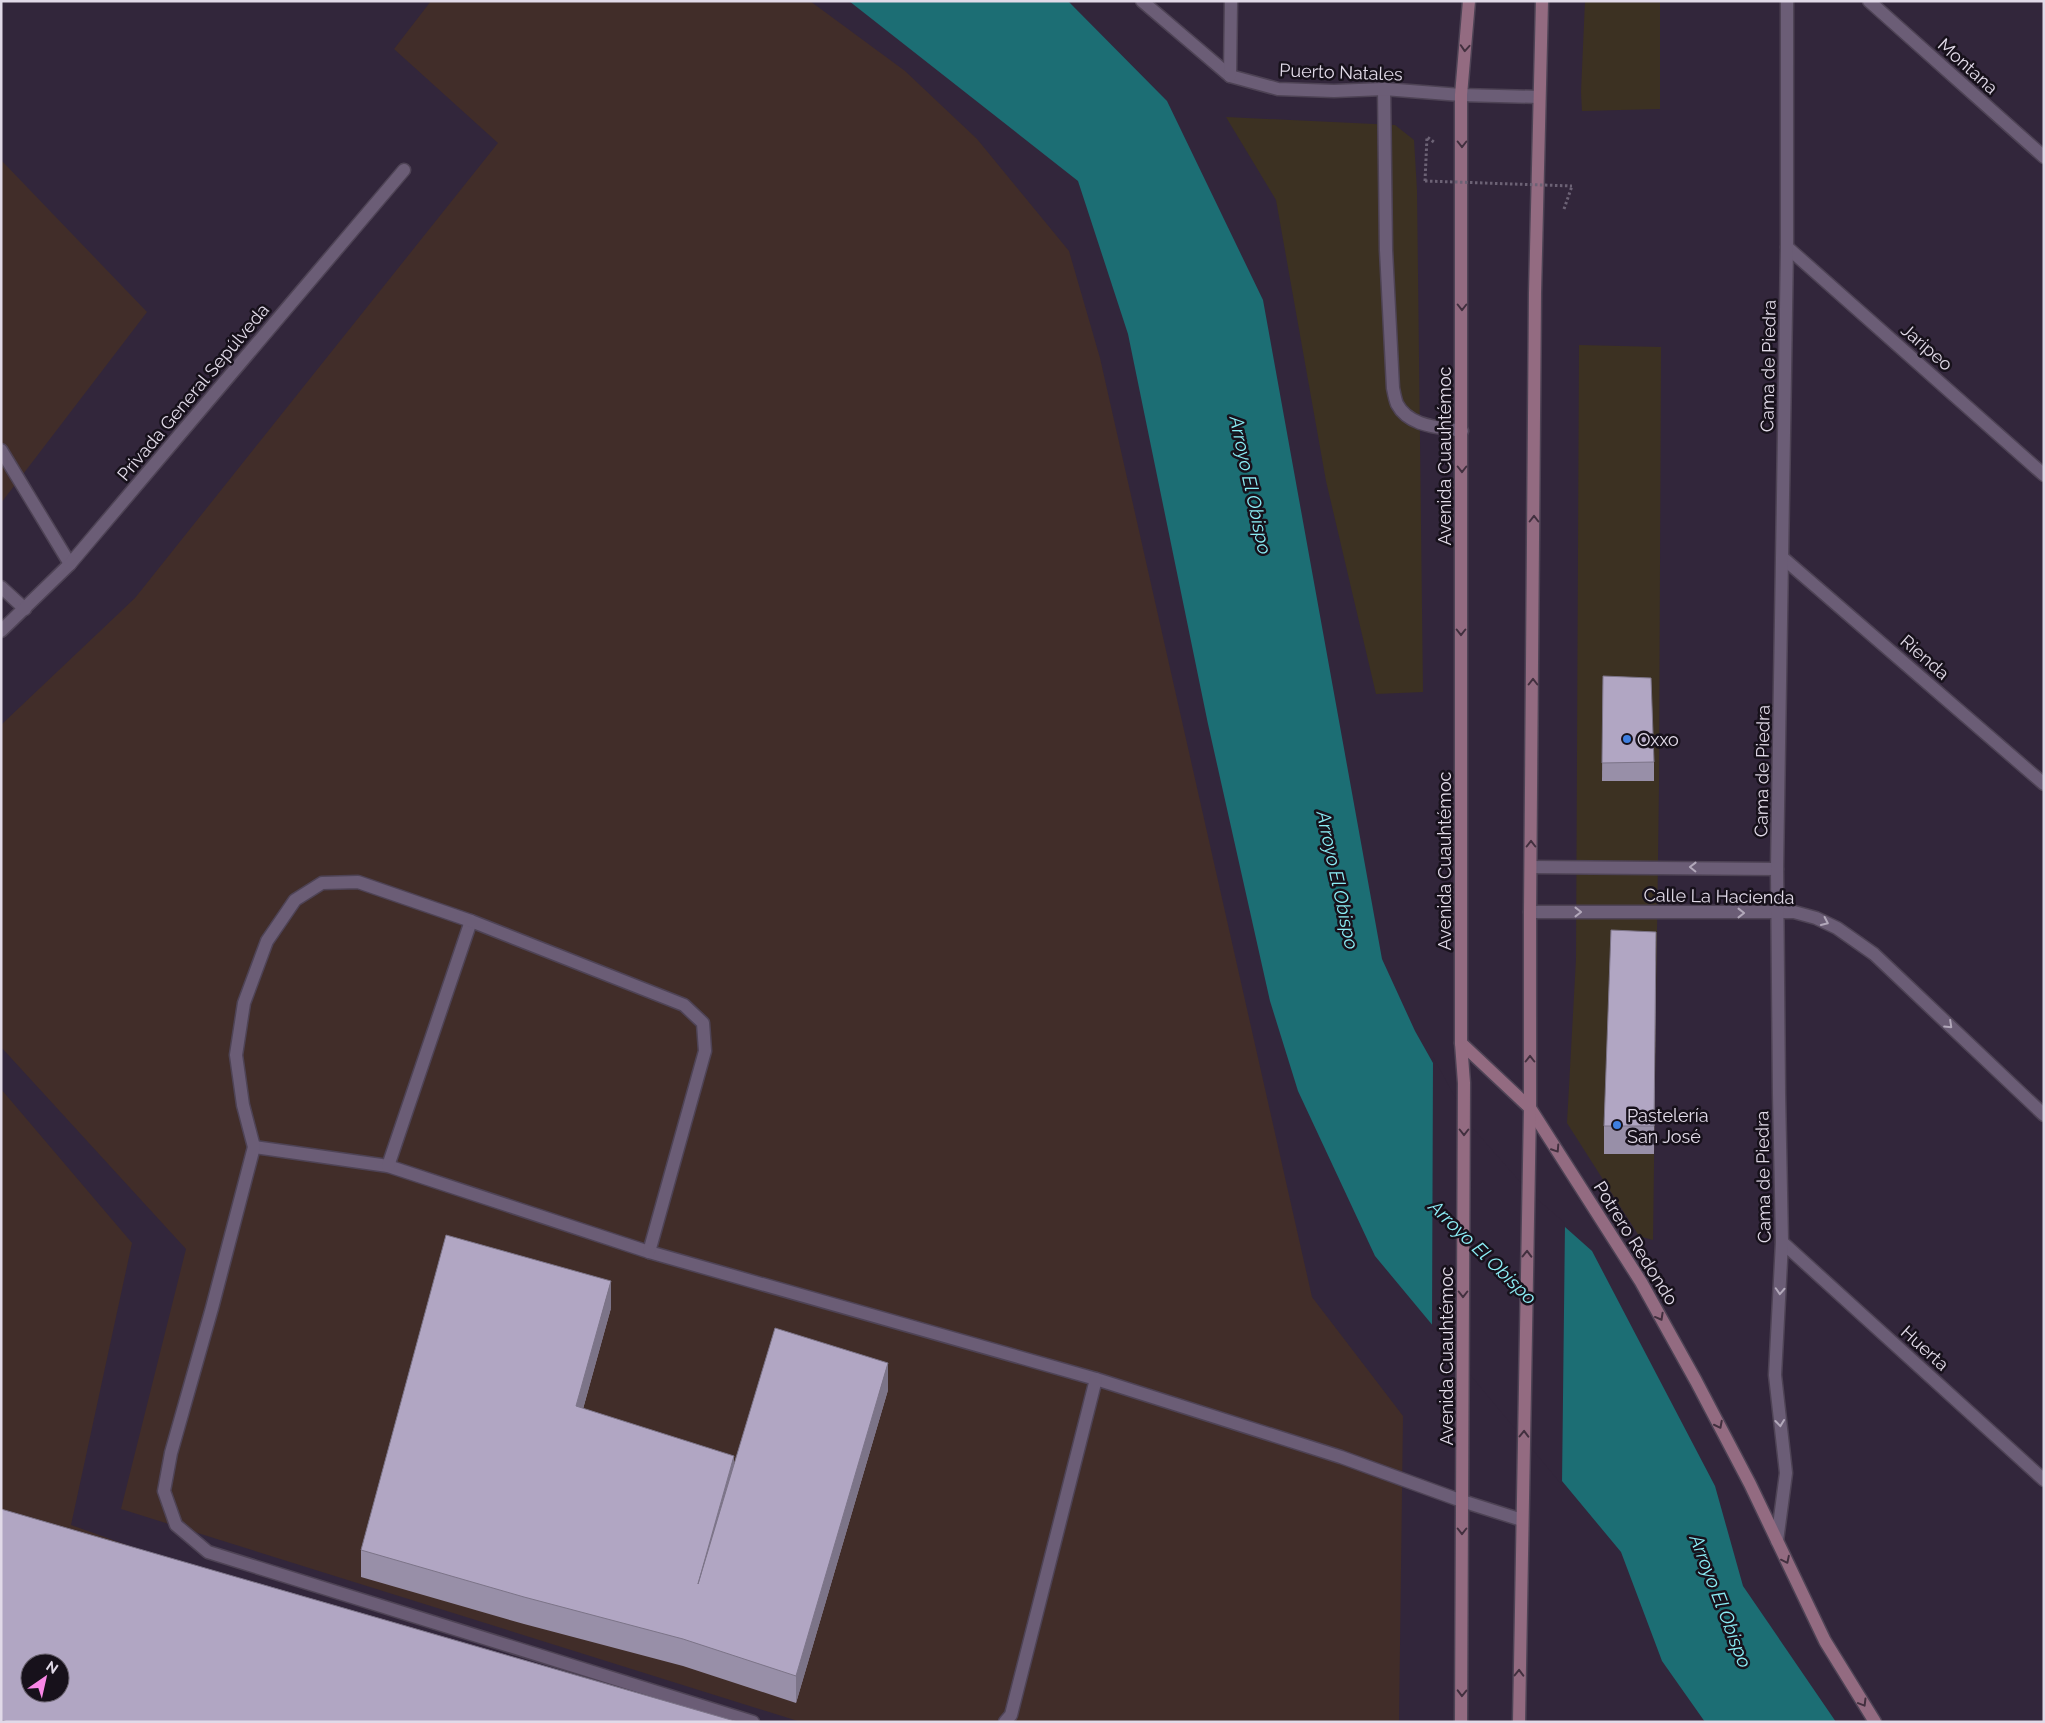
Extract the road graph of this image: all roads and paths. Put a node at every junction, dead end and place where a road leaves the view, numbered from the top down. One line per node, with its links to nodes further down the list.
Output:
1 (1142, 1): 7 (street, Puerto Natales)
2 (1230, 1): 7 (street)
3 (1469, 1): 9 (main road, Avenida Cuauhtémoc, one-way to 9)
4 (1542, 1): 10 (main road)
5 (1787, 1): 15 (street, Cama de Piedra)
6 (1869, 1): 11 (street, Montana)
7 (1230, 76): 8 (street, Puerto Natales)
8 (1384, 88): 9 (street, Puerto Natales); 16 (street)
9 (1461, 96): 10 (street, Puerto Natales); 16 (main road, Avenida Cuauhtémoc, one-way to 16)
10 (1539, 97): 25 (main road, one-way to 10)
11 (2044, 157)
12 (404, 170): 20 (street, Privada General Sepúlveda)
13 (1425, 181): 14 (path, bridge)
14 (1572, 186)
15 (1787, 247): 18 (street, Jaripeo); 19 (street, Cama de Piedra)
16 (1462, 431): 30 (main road, Avenida Cuauhtémoc, one-way to 30)
17 (1, 450): 20 (street)
18 (2044, 475)
19 (1783, 558): 24 (street, Rienda); 26 (street, Cama de Piedra)
20 (70, 564): 22 (street, Privada General Sepúlveda)
21 (1, 587): 22 (street)
22 (25, 609): 23 (street, Privada General Sepúlveda)
23 (1, 631)
24 (2044, 784)
25 (1531, 867): 26 (street, Calle La Hacienda, one-way to 25); 27 (main road)
26 (1777, 868): 28 (street, Cama de Piedra)
27 (1530, 912): 28 (street, Calle La Hacienda, one-way to 28); 31 (main road, one-way to 27)
28 (1778, 913): 32 (street, Calle La Hacienda, one-way to 32); 35 (street, Cama de Piedra)
29 (471, 921): 33 (street); 34 (street); 36 (street)
30 (1461, 1043): 31 (main road, Potrero Redondo); 39 (main road, Avenida Cuauhtémoc, one-way to 39)
31 (1530, 1108): 40 (main road, one-way to 31); 41 (main road, Potrero Redondo, one-way to 41)
32 (2044, 1115)
33 (254, 1147): 34 (street); 42 (street)
34 (388, 1166): 36 (street)
35 (1782, 1242): 38 (street, Huerta); 41 (street, Cama de Piedra, one-way to 41)
36 (649, 1252): 37 (street)
37 (1096, 1379): 39 (street); 43 (street)
38 (2044, 1480)
39 (1462, 1501): 40 (street); 44 (main road, Avenida Cuauhtémoc, one-way to 44)
40 (1522, 1520): 45 (main road, one-way to 40)
41 (1776, 1540): 46 (main road, Potrero Redondo, one-way to 46)
42 (753, 1722)
43 (1005, 1722)
44 (1461, 1722)
45 (1519, 1722)
46 (1875, 1722)

